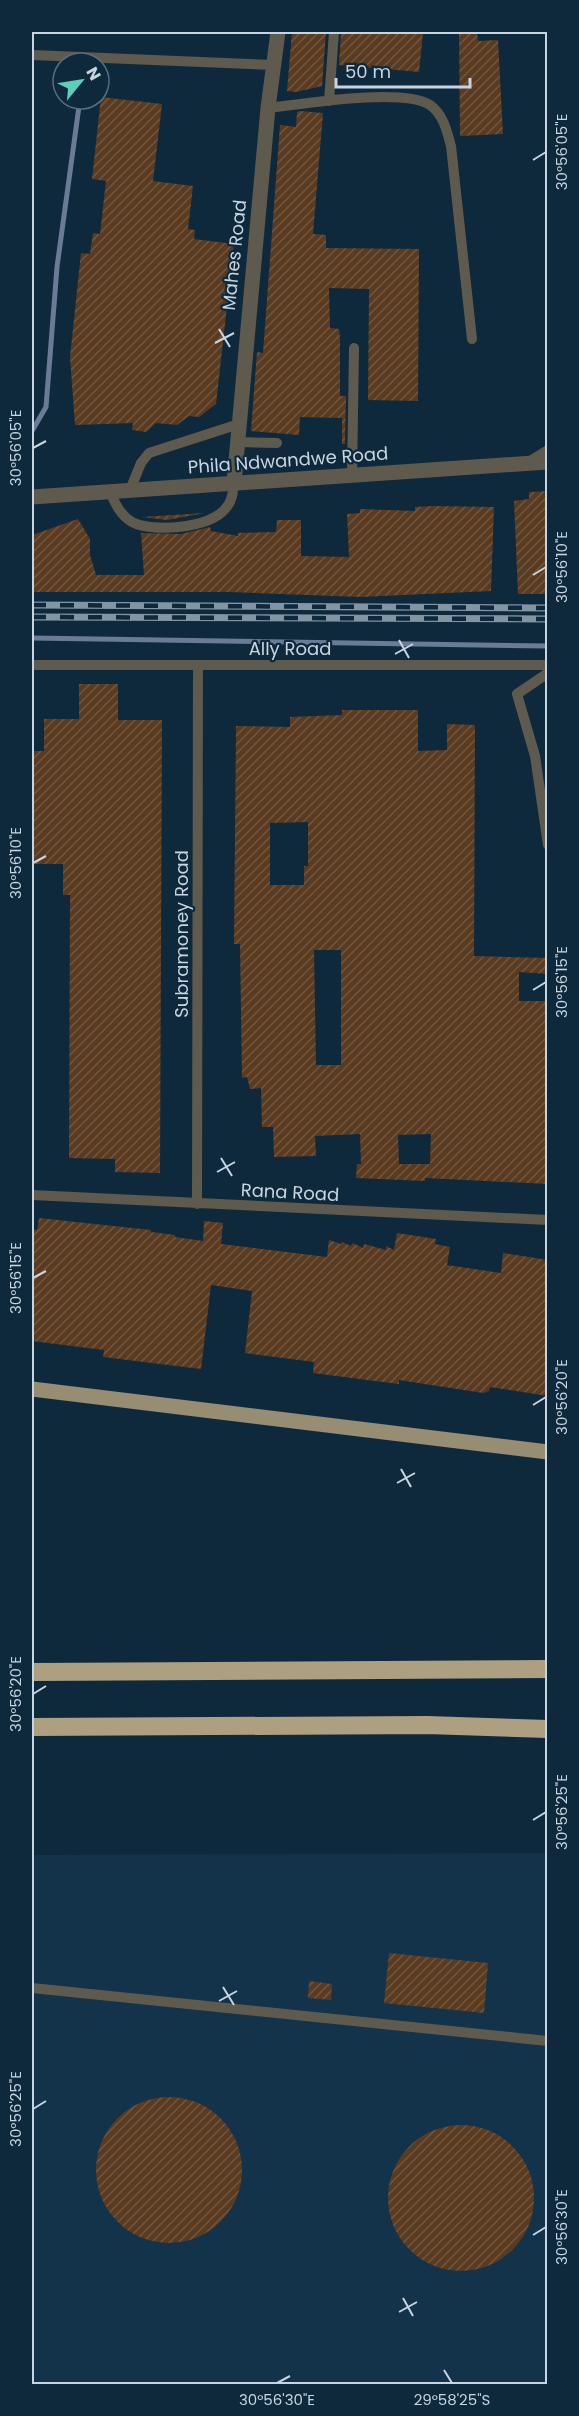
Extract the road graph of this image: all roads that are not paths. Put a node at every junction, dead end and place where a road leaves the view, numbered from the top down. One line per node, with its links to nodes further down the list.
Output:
1 (278, 32): 4 (street, Mahes Road)
2 (334, 32): 5 (lane)
3 (32, 56): 4 (lane)
4 (274, 65): 6 (street, Mahes Road)
5 (329, 101): 6 (lane); 7 (lane)
6 (268, 108): 9 (street, Mahes Road)
7 (472, 339)
8 (354, 348): 15 (lane)
9 (239, 424): 10 (street, Mahes Road); 17 (lane)
10 (237, 442): 11 (lane); 16 (street, Mahes Road)
11 (277, 443)
12 (548, 450): 14 (lane)
13 (548, 462): 14 (street, Phila Ndwandwe Road)
14 (527, 463): 15 (street, Phila Ndwandwe Road)
15 (352, 476): 16 (street, Phila Ndwandwe Road)
16 (234, 483): 17 (street, Phila Ndwandwe Road); 18 (lane)
17 (130, 490): 18 (street, Phila Ndwandwe Road)
18 (110, 492): 19 (street, Phila Ndwandwe Road)
19 (32, 497)
20 (32, 665): 21 (lane, Ally Road)
21 (198, 665): 22 (lane, Ally Road); 26 (lane, Subramoney Road)
22 (548, 665)
23 (548, 673): 24 (lane)
24 (548, 845)
25 (32, 1195): 26 (lane, Rana Road)
26 (196, 1204): 27 (lane, Rana Road)
27 (548, 1220)
28 (32, 1389): 29 (main road)
29 (548, 1452)
30 (548, 1669): 31 (highway)
31 (34, 1672)
32 (32, 1727): 33 (highway)
33 (68, 1727): 34 (highway); 35 (highway)
34 (548, 1729)
35 (32, 1732)
36 (32, 1988): 37 (lane)
37 (548, 2041)

